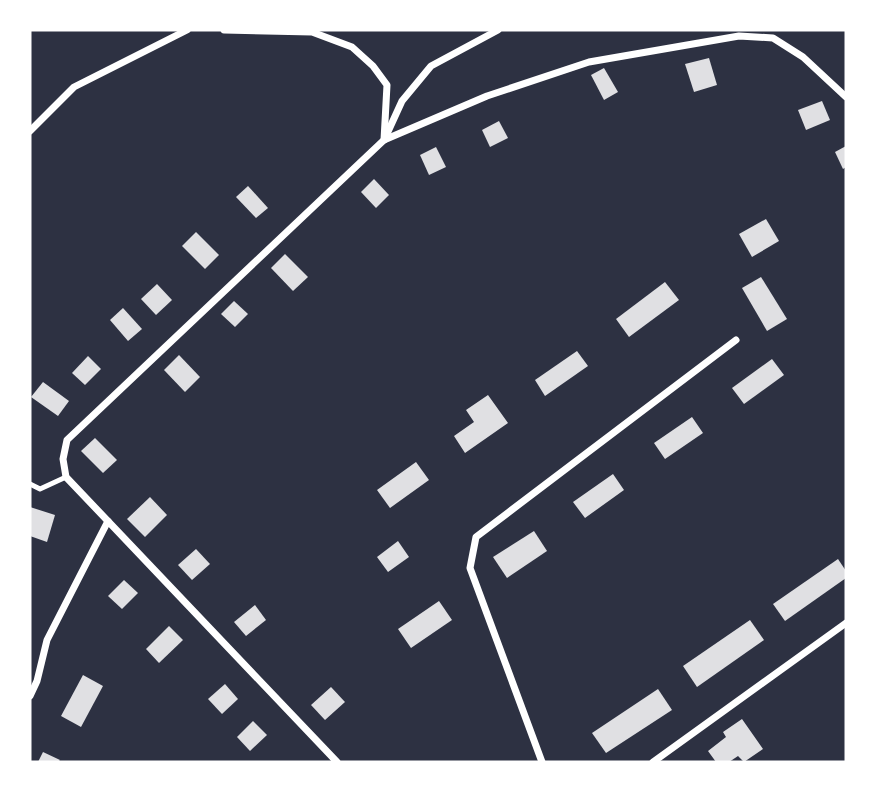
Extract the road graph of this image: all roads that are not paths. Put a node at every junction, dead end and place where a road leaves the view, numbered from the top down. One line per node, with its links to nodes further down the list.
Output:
1 (187, 30): 6 (street)
2 (224, 30): 4 (street)
3 (498, 30): 7 (street)
4 (314, 31): 7 (street)
5 (846, 97): 7 (street)
6 (30, 131)
7 (384, 139): 9 (street)
8 (736, 340): 15 (street)
9 (66, 477): 10 (lane); 11 (street)
10 (30, 484)
11 (108, 521): 13 (street); 14 (street)
12 (846, 623): 16 (street)
13 (30, 696)
14 (337, 762)
15 (542, 762)
16 (653, 762)

